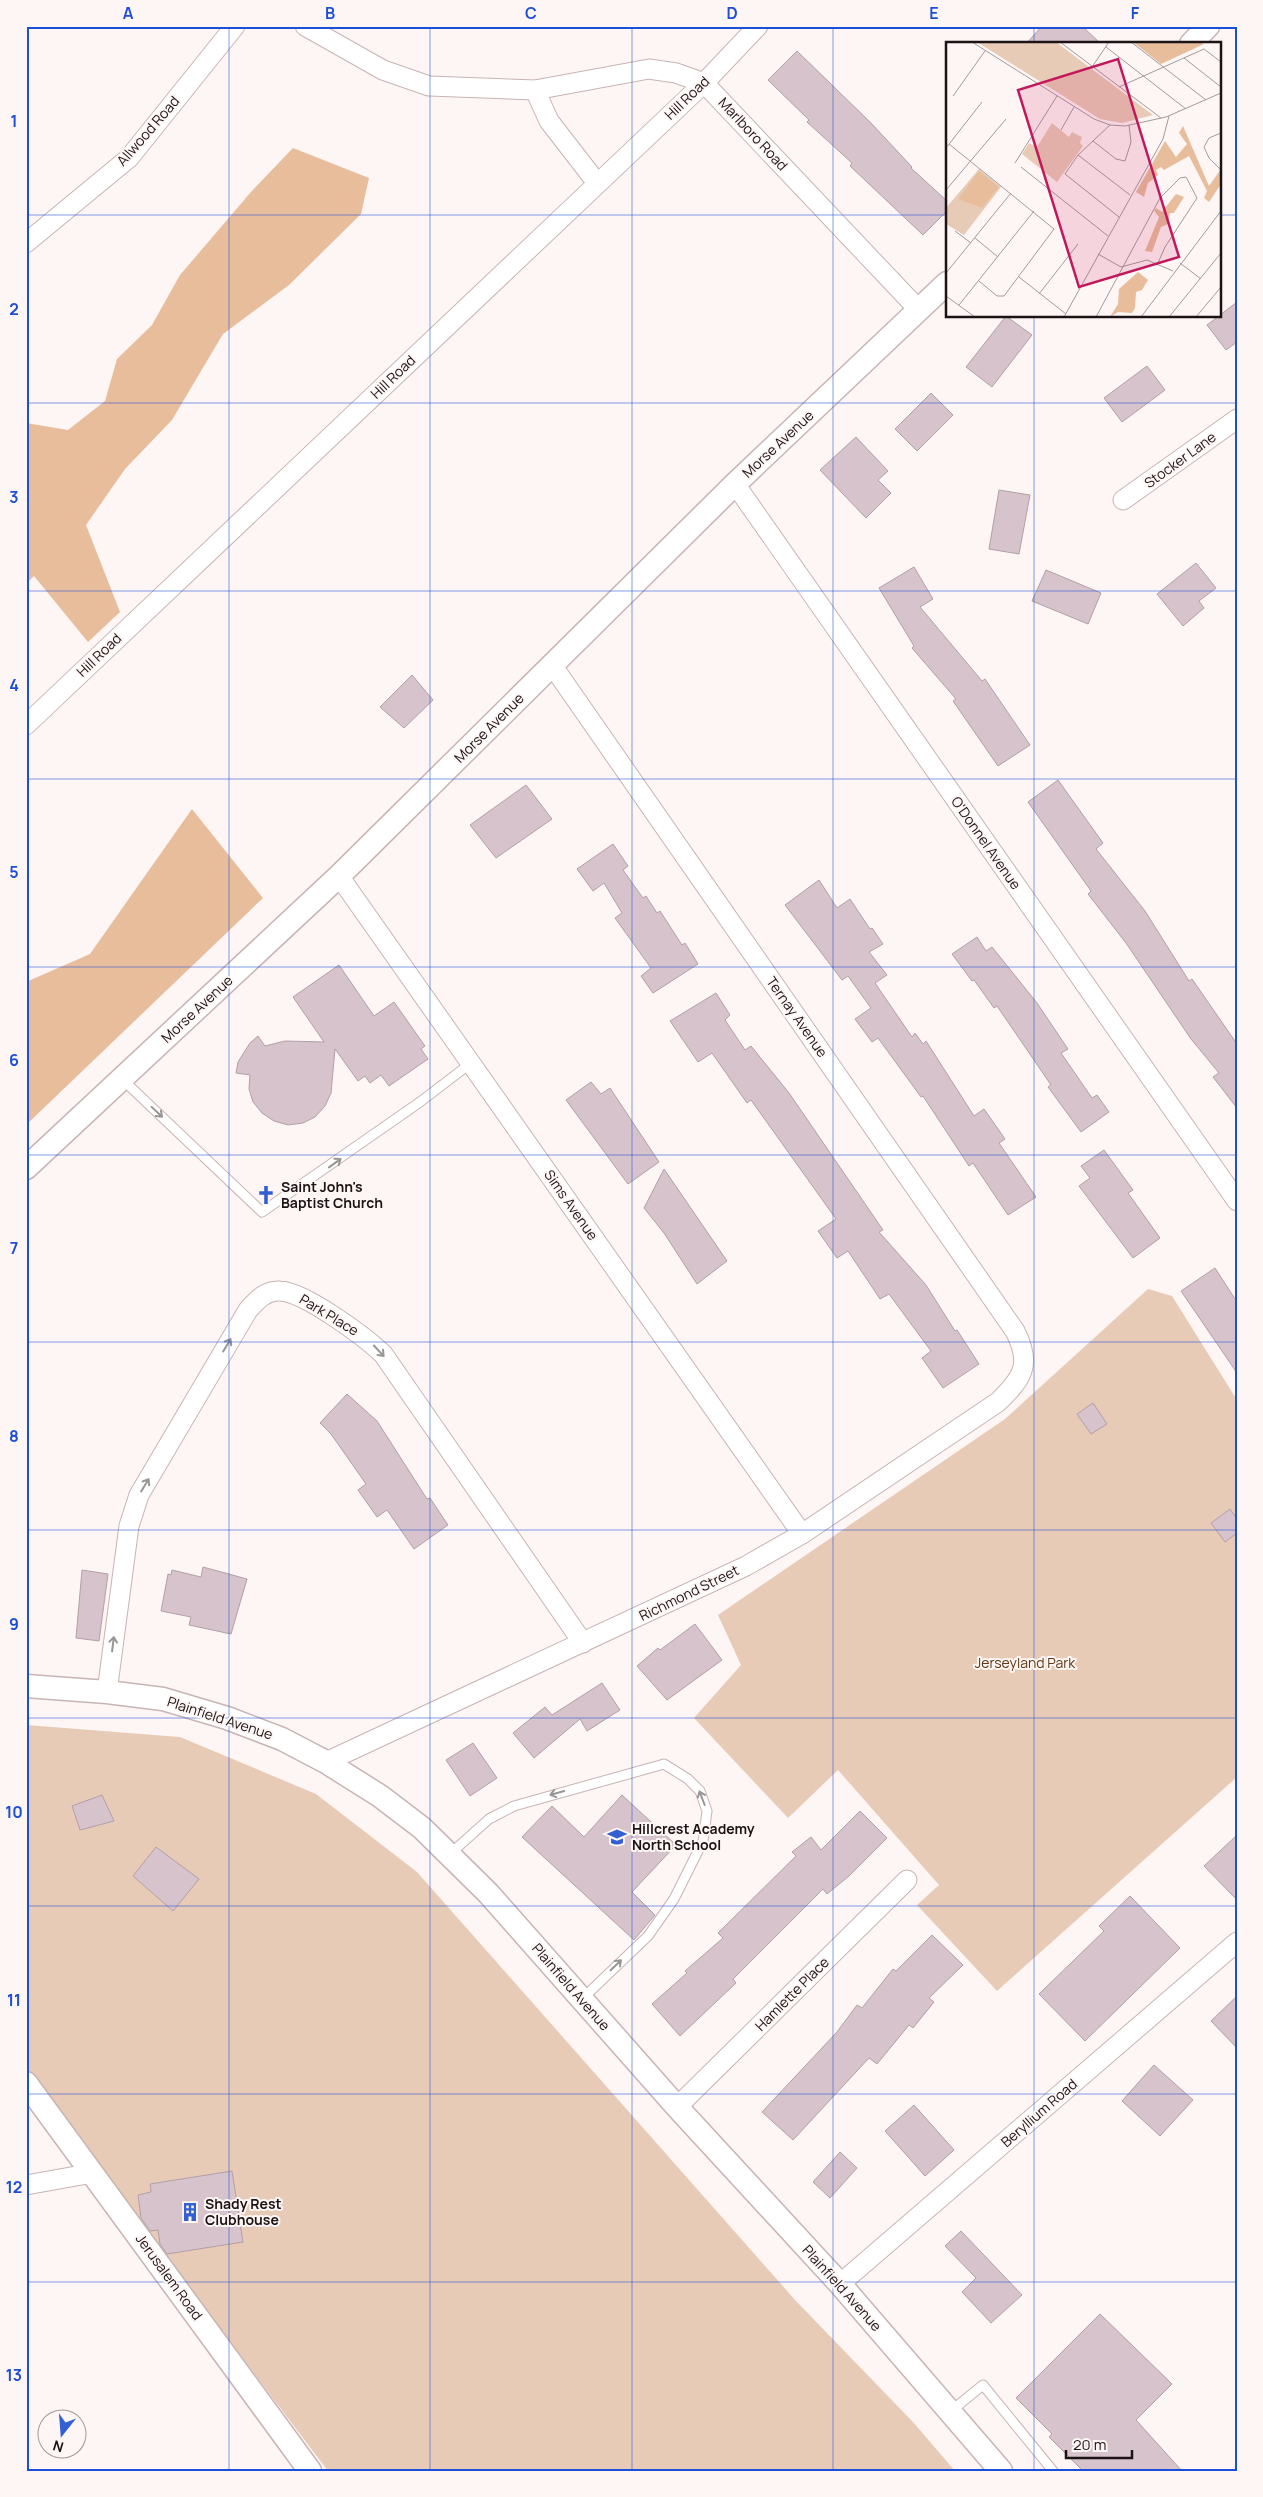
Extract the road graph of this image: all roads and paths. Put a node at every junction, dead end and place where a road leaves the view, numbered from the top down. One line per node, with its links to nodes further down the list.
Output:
1 (235, 26): 9 (street, Allwood Road)
2 (305, 26): 7 (street, Marlboro Road)
3 (758, 26): 6 (street, Hill Road)
4 (1208, 26): 5 (street)
5 (1192, 42)
6 (704, 83): 7 (street, Marlboro Road); 8 (street, Hill Road); 11 (street, Marlboro Road)
7 (535, 90): 8 (street)
8 (597, 183): 16 (street, Hill Road)
9 (26, 243)
10 (946, 284): 11 (street, Morse Avenue)
11 (920, 310): 13 (street, Morse Avenue)
12 (1237, 419): 14 (street, Stocker Lane)
13 (735, 484): 15 (street, Morse Avenue); 21 (street, O'Donnel Avenue)
14 (1123, 500)
15 (552, 665): 17 (street, Morse Avenue); 22 (street, Ternay Avenue)
16 (26, 725)
17 (339, 876): 18 (street, Sims Avenue); 19 (street, Morse Avenue)
18 (471, 1063): 19 (lane, one-way to 18); 23 (street, Sims Avenue)
19 (122, 1079): 20 (street, Morse Avenue)
20 (26, 1168)
21 (1237, 1201)
22 (1022, 1374): 23 (street, Richmond Street)
23 (802, 1534): 24 (street, Richmond Street)
24 (583, 1643): 26 (street, Park Place, one-way to 24); 27 (street, Richmond Street)
25 (26, 1686): 26 (street, Plainfield Avenue)
26 (107, 1692): 27 (street, Plainfield Avenue)
27 (326, 1762): 28 (street, Plainfield Avenue)
28 (450, 1854): 31 (street, Plainfield Avenue); 31 (lane, one-way to 28)
29 (907, 1880): 33 (street, Hamlette Place)
30 (1237, 1942): 36 (street, Beryllium Road)
31 (582, 2000): 33 (street, Plainfield Avenue)
32 (26, 2084): 34 (street, Jerusalem Road)
33 (677, 2108): 36 (street, Plainfield Avenue)
34 (93, 2173): 35 (street); 38 (street, Jerusalem Road)
35 (26, 2185)
36 (840, 2284): 37 (street, Plainfield Avenue)
37 (950, 2412): 39 (street, Plainfield Avenue); 40 (lane)
38 (310, 2471)
39 (1000, 2471)
40 (1053, 2471)

